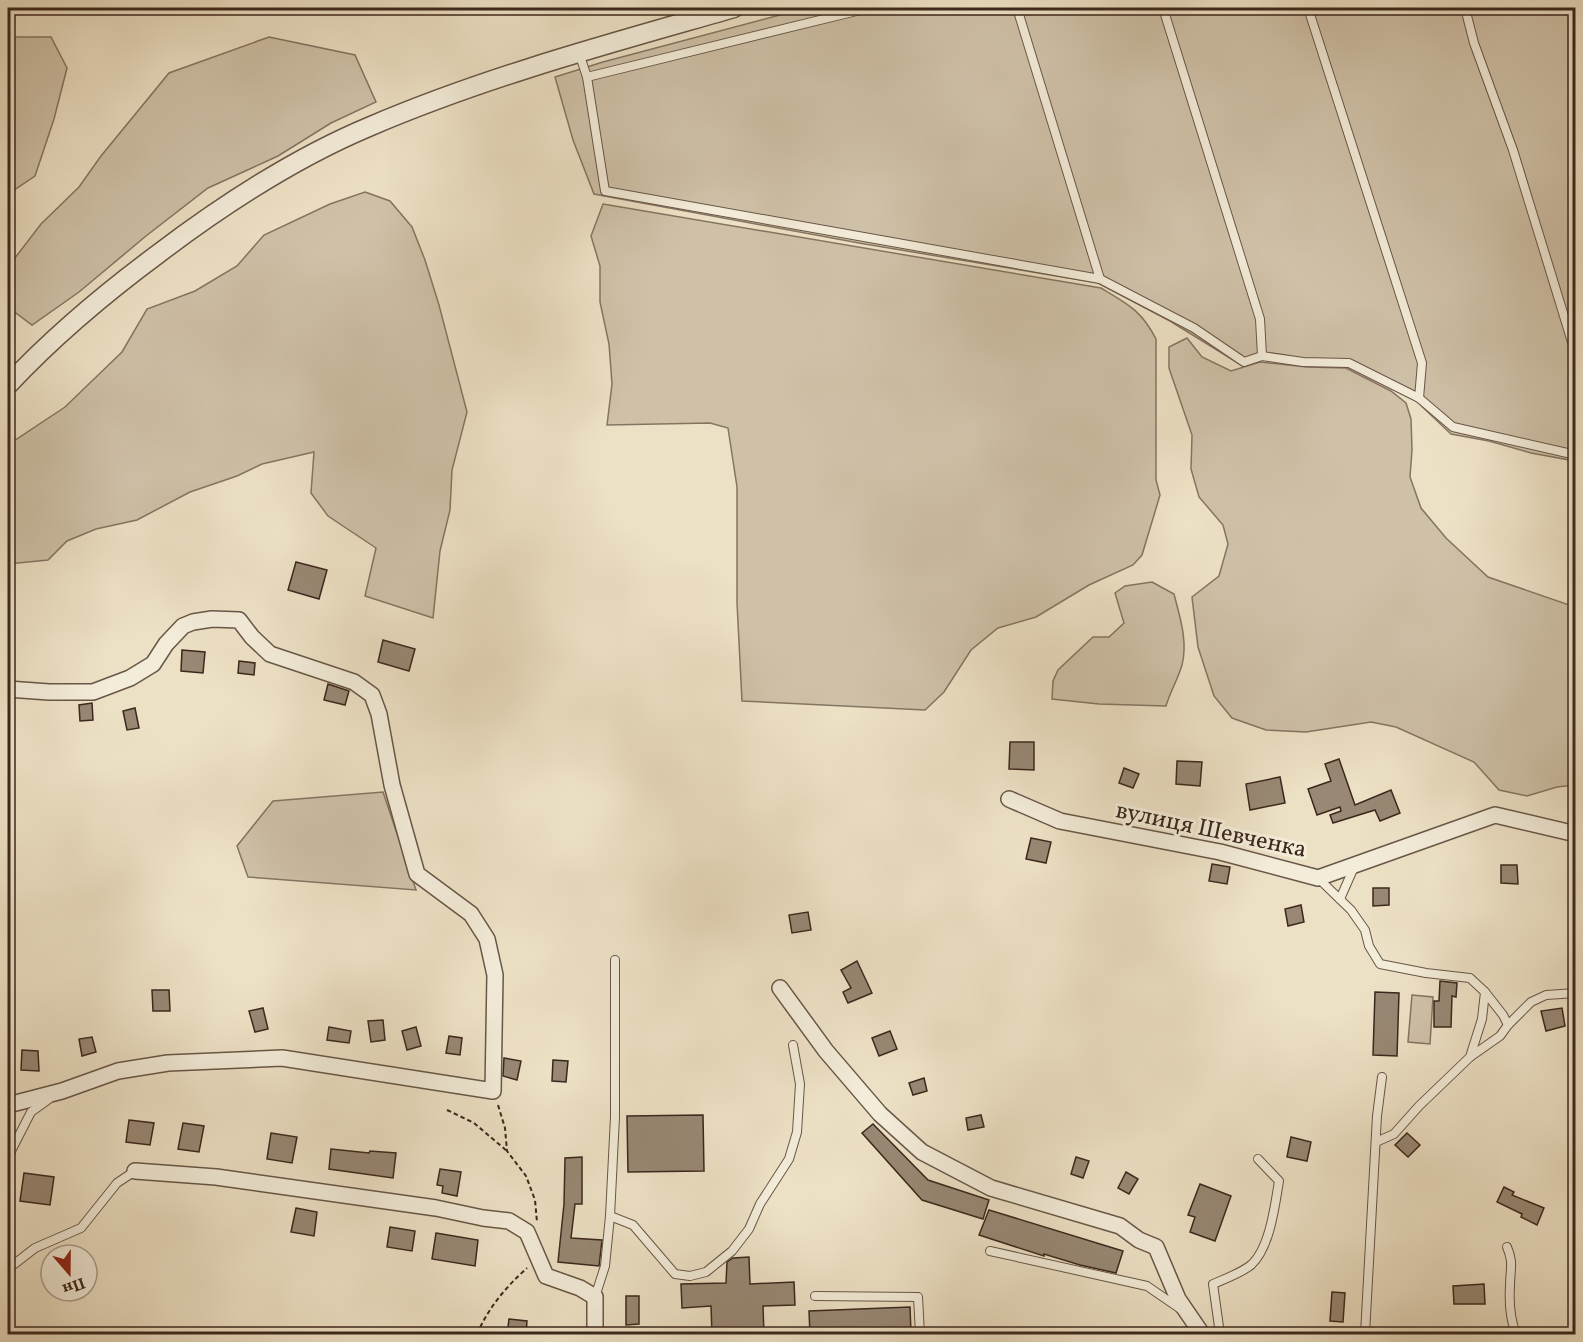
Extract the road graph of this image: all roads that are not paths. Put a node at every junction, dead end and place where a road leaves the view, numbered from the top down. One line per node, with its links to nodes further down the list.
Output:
1 (734, 8): 7 (street)
2 (869, 8): 8 (lane)
3 (1017, 8): 9 (lane)
4 (1163, 8): 11 (lane)
5 (1308, 8): 13 (lane)
6 (1465, 8): 10 (lane)
7 (579, 53): 8 (lane); 12 (street)
8 (586, 77): 9 (lane)
9 (1100, 279): 11 (lane)
10 (1575, 355)
11 (1262, 356): 13 (lane)
12 (8, 385)
13 (1419, 398): 14 (lane)
14 (1575, 455)
15 (8, 689): 29 (street)
16 (1009, 799): 19 (street, вулиця Шевченка)
17 (1575, 834): 18 (street, вулиця Шевченка)
18 (1356, 864): 19 (street, вулиця Шевченка); 20 (lane)
19 (1318, 878): 20 (lane)
20 (1340, 899): 23 (lane)
21 (615, 960): 35 (lane)
22 (780, 988): 41 (street)
23 (1485, 992): 25 (lane); 27 (lane)
24 (1575, 993): 25 (lane)
25 (1508, 1025): 27 (lane)
26 (793, 1045): 35 (lane)
27 (1470, 1057): 31 (lane)
28 (1382, 1077): 31 (lane)
29 (62, 1091): 30 (street); 32 (lane)
30 (8, 1105)
31 (1376, 1142): 46 (lane)
32 (8, 1157)
33 (1258, 1160): 45 (lane)
34 (135, 1171): 38 (lane); 40 (street)
35 (610, 1216): 40 (lane)
36 (1507, 1247): 47 (lane)
37 (990, 1251): 41 (lane)
38 (8, 1269)
39 (815, 1296): 43 (lane)
40 (595, 1297): 42 (street)
41 (1189, 1315): 44 (street)
42 (595, 1335)
43 (920, 1335)
44 (1202, 1335)
45 (1220, 1335)
46 (1365, 1335)
47 (1516, 1335)

